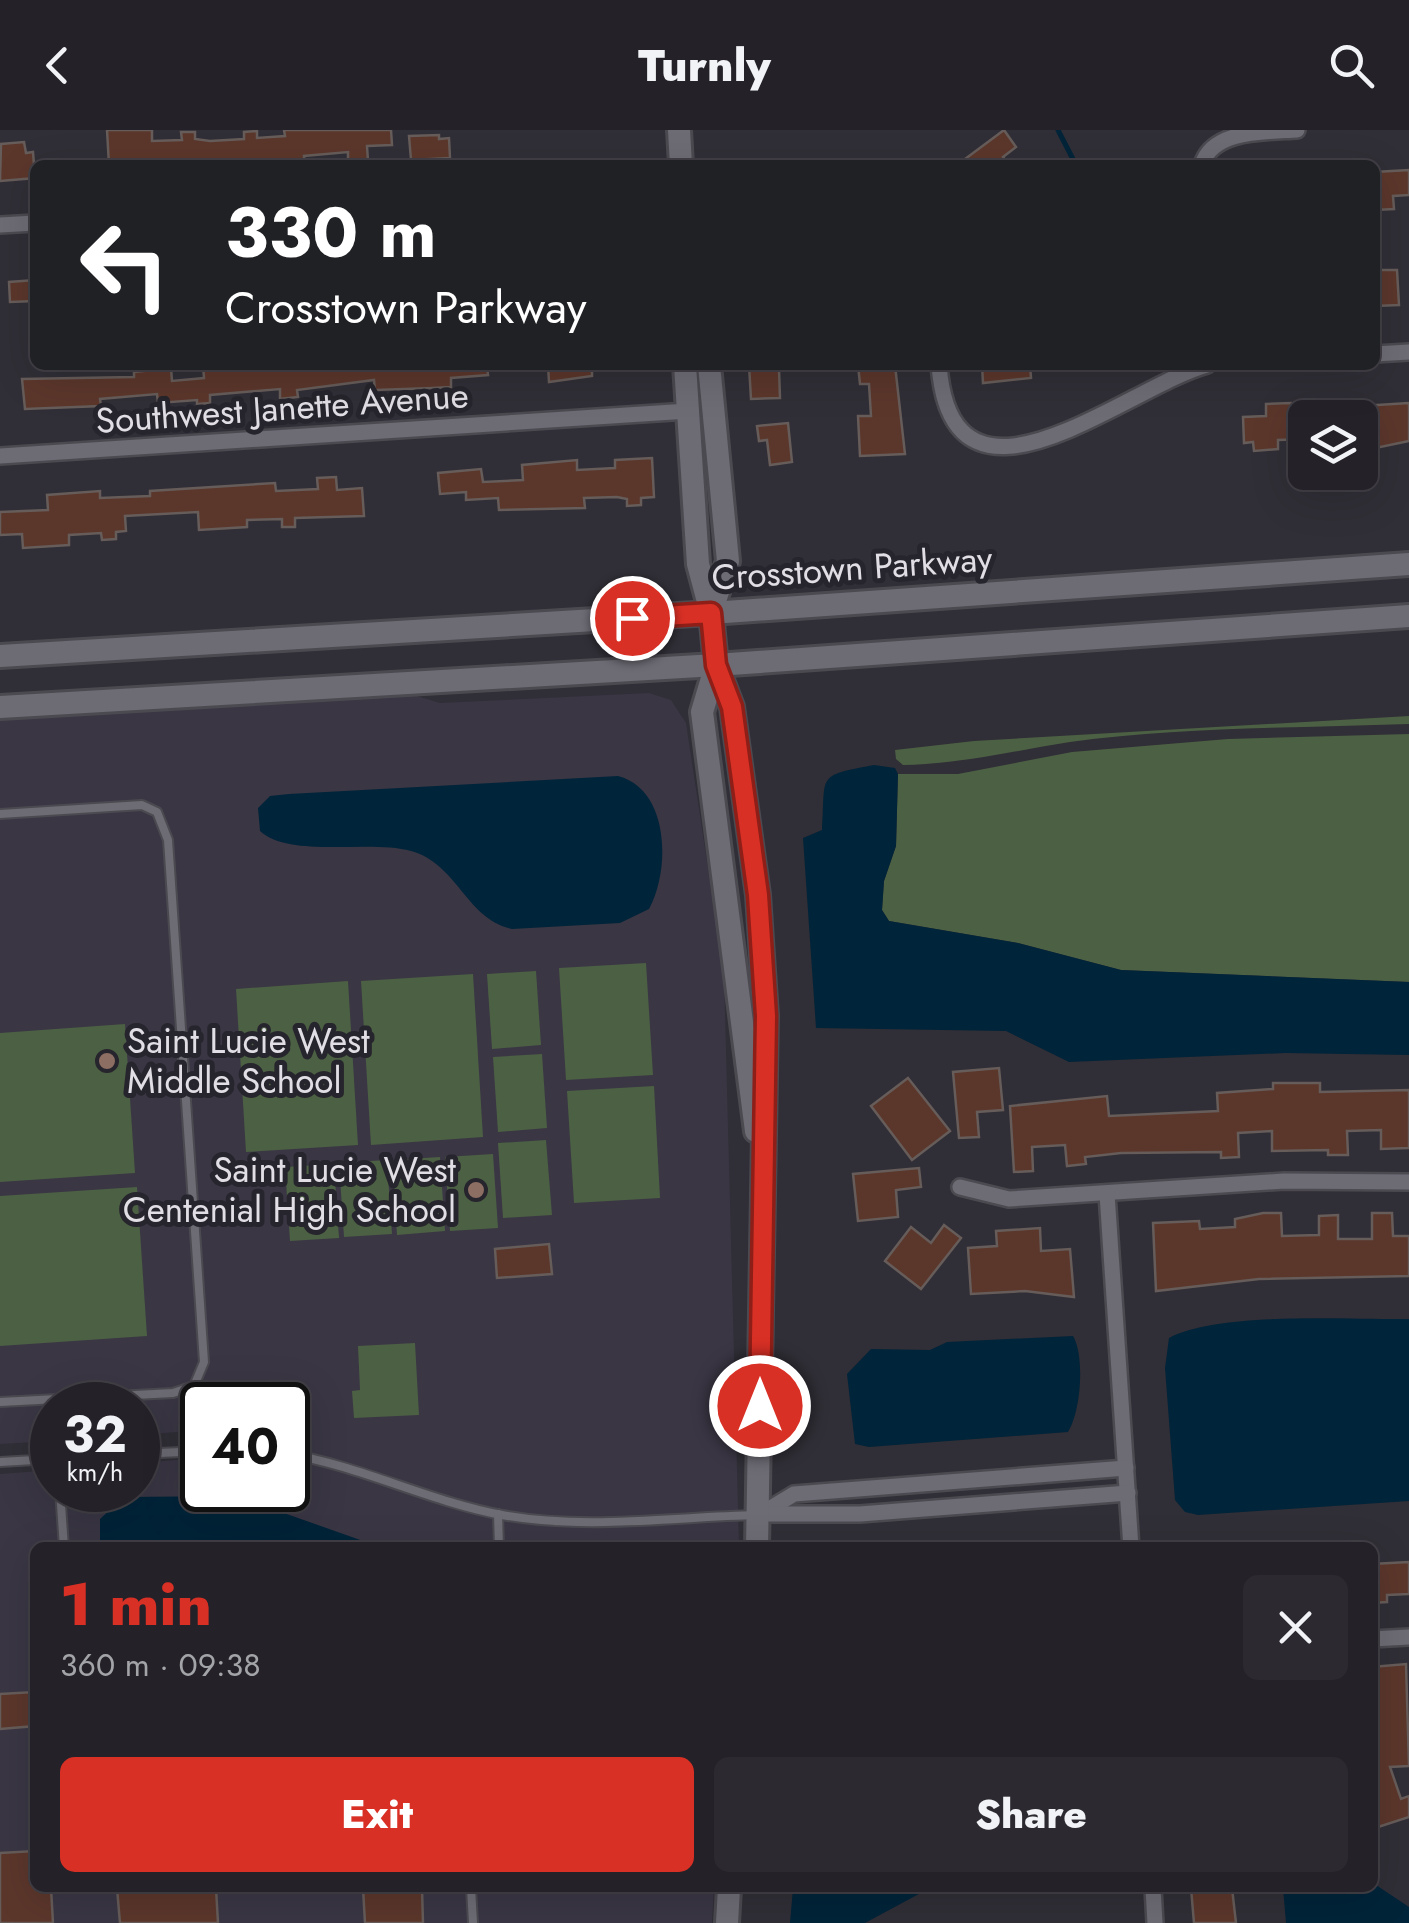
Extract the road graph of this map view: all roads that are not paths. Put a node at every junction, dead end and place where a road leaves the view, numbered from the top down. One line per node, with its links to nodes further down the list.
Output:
1 (679, 130): 3 (main road)
2 (1297, 130): 4 (street)
3 (681, 160)
4 (1204, 160)
5 (30, 223): 6 (street)
6 (0, 225)
7 (1409, 352): 8 (street)
8 (1380, 354)
9 (685, 370): 13 (main road)
10 (709, 370): 16 (main road)
11 (938, 370): 12 (street)
12 (1190, 370)
13 (688, 411): 14 (street, Southwest Janette Avenue); 16 (main road)
14 (0, 456)
15 (1409, 564): 16 (main road, Crosstown Parkway)
16 (711, 613): 18 (main road, Crosstown Parkway); 19 (main road)
17 (1409, 616): 19 (main road)
18 (0, 656)
19 (716, 665): 20 (main road); 35 (main road)
20 (0, 707)
21 (0, 814): 25 (lane)
22 (1409, 1182): 24 (street)
23 (960, 1187): 24 (street)
24 (1107, 1194): 31 (street)
25 (160, 1394)
26 (0, 1402): 27 (lane)
27 (30, 1402)
28 (310, 1458): 34 (lane)
29 (30, 1460): 30 (lane)
30 (0, 1462)
31 (1126, 1468): 32 (street); 35 (street)
32 (1128, 1493): 35 (street); 39 (street)
33 (62, 1512): 36 (lane)
34 (498, 1514): 35 (lane); 37 (lane)
35 (760, 1514): 38 (main road)
36 (64, 1542)
37 (499, 1542)
38 (758, 1542)
39 (1131, 1542)
40 (1409, 1637): 41 (street)
41 (1378, 1639)
42 (471, 1892): 45 (lane)
43 (729, 1892): 46 (main road)
44 (1153, 1892): 47 (street)
45 (473, 1923)
46 (727, 1923)
47 (1155, 1923)

